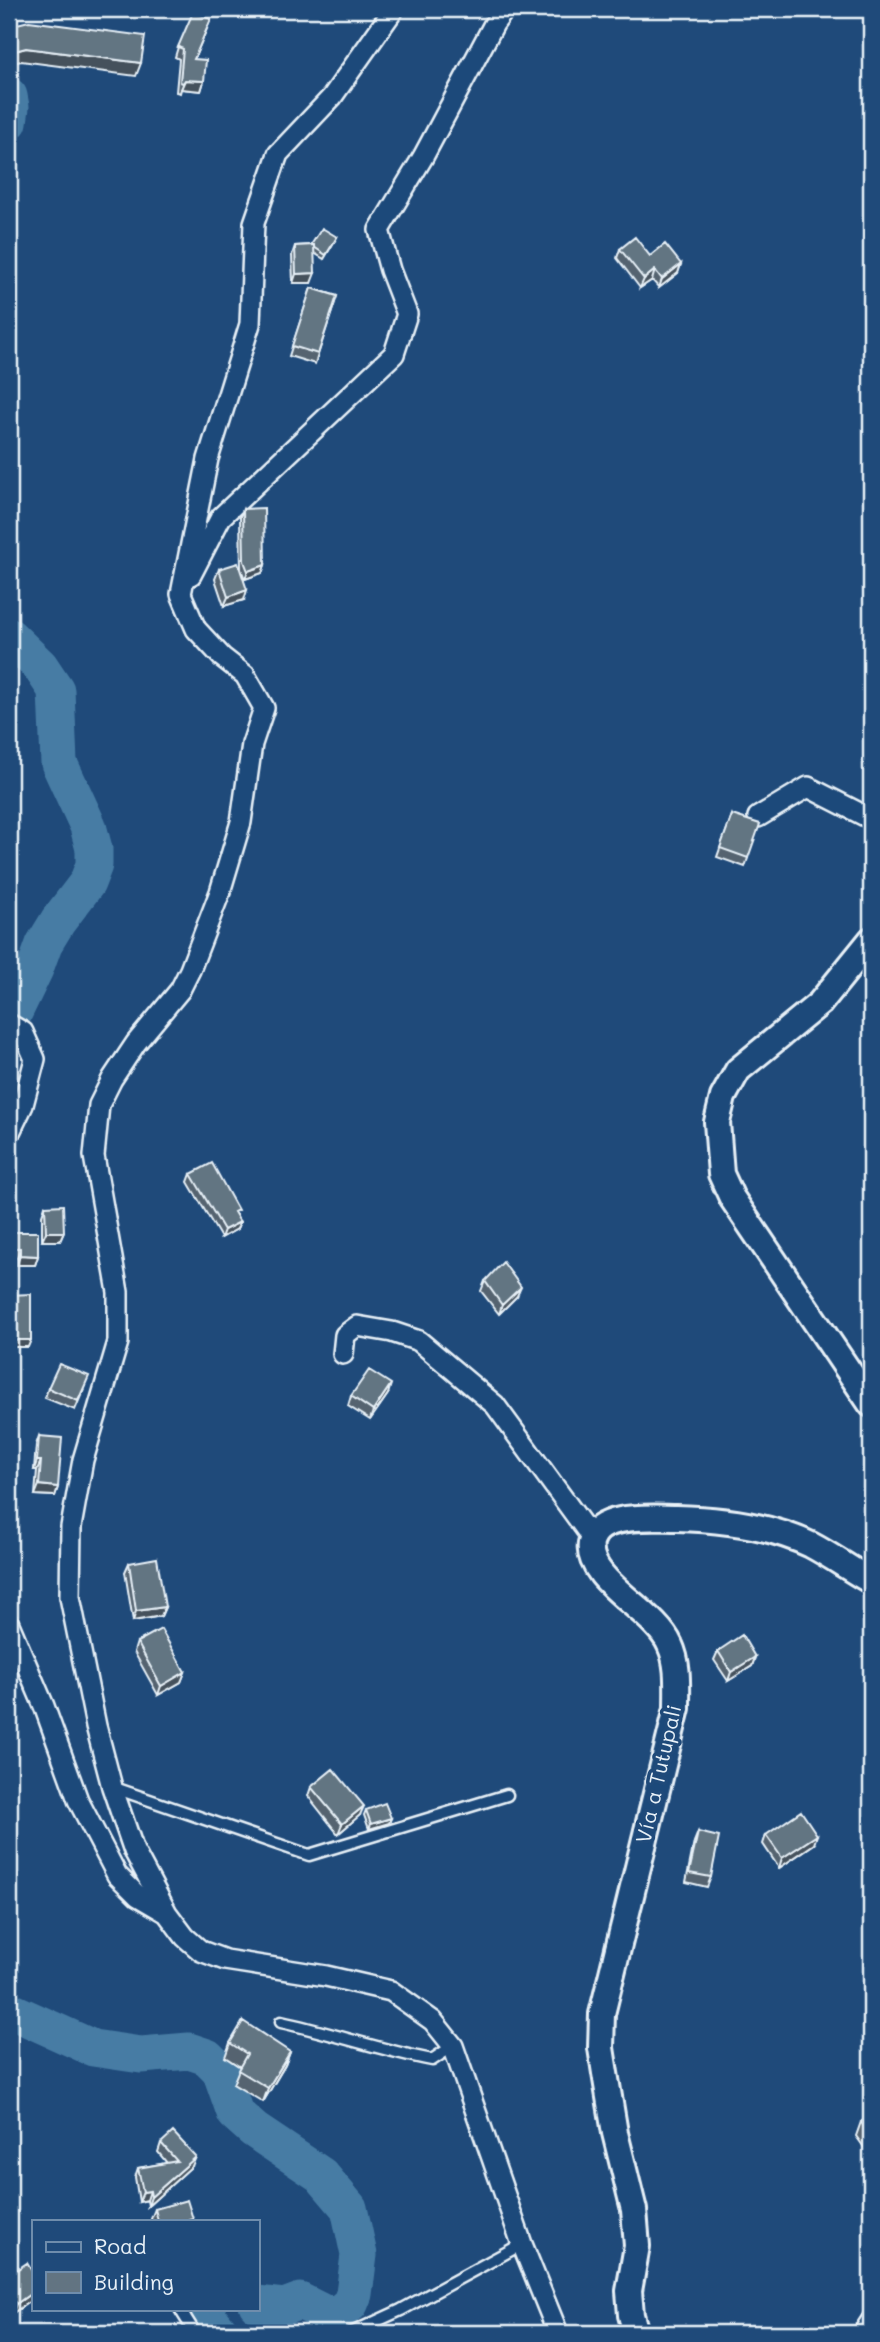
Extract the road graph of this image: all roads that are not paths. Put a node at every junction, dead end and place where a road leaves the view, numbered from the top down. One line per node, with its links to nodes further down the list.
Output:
1 (394, 9): 3 (street)
2 (505, 9): 3 (street)
3 (181, 594): 14 (street)
4 (758, 817): 5 (street)
5 (871, 818)
6 (871, 940): 10 (street)
7 (12, 1026): 8 (street)
8 (9, 1134)
9 (343, 1354): 11 (street)
10 (871, 1404)
11 (592, 1538): 12 (street); 25 (street, Vía a Tutupali)
12 (871, 1581)
13 (9, 1624): 16 (street)
14 (112, 1787): 15 (lane); 16 (street)
15 (507, 1795)
16 (167, 1913): 18 (street)
17 (281, 2022): 18 (lane)
18 (453, 2046): 19 (street)
19 (522, 2244): 23 (lane); 24 (street)
20 (181, 2310): 22 (lane)
21 (871, 2314): 26 (lane)
22 (195, 2333)
23 (351, 2333)
24 (558, 2333)
25 (636, 2333)
26 (858, 2333)

